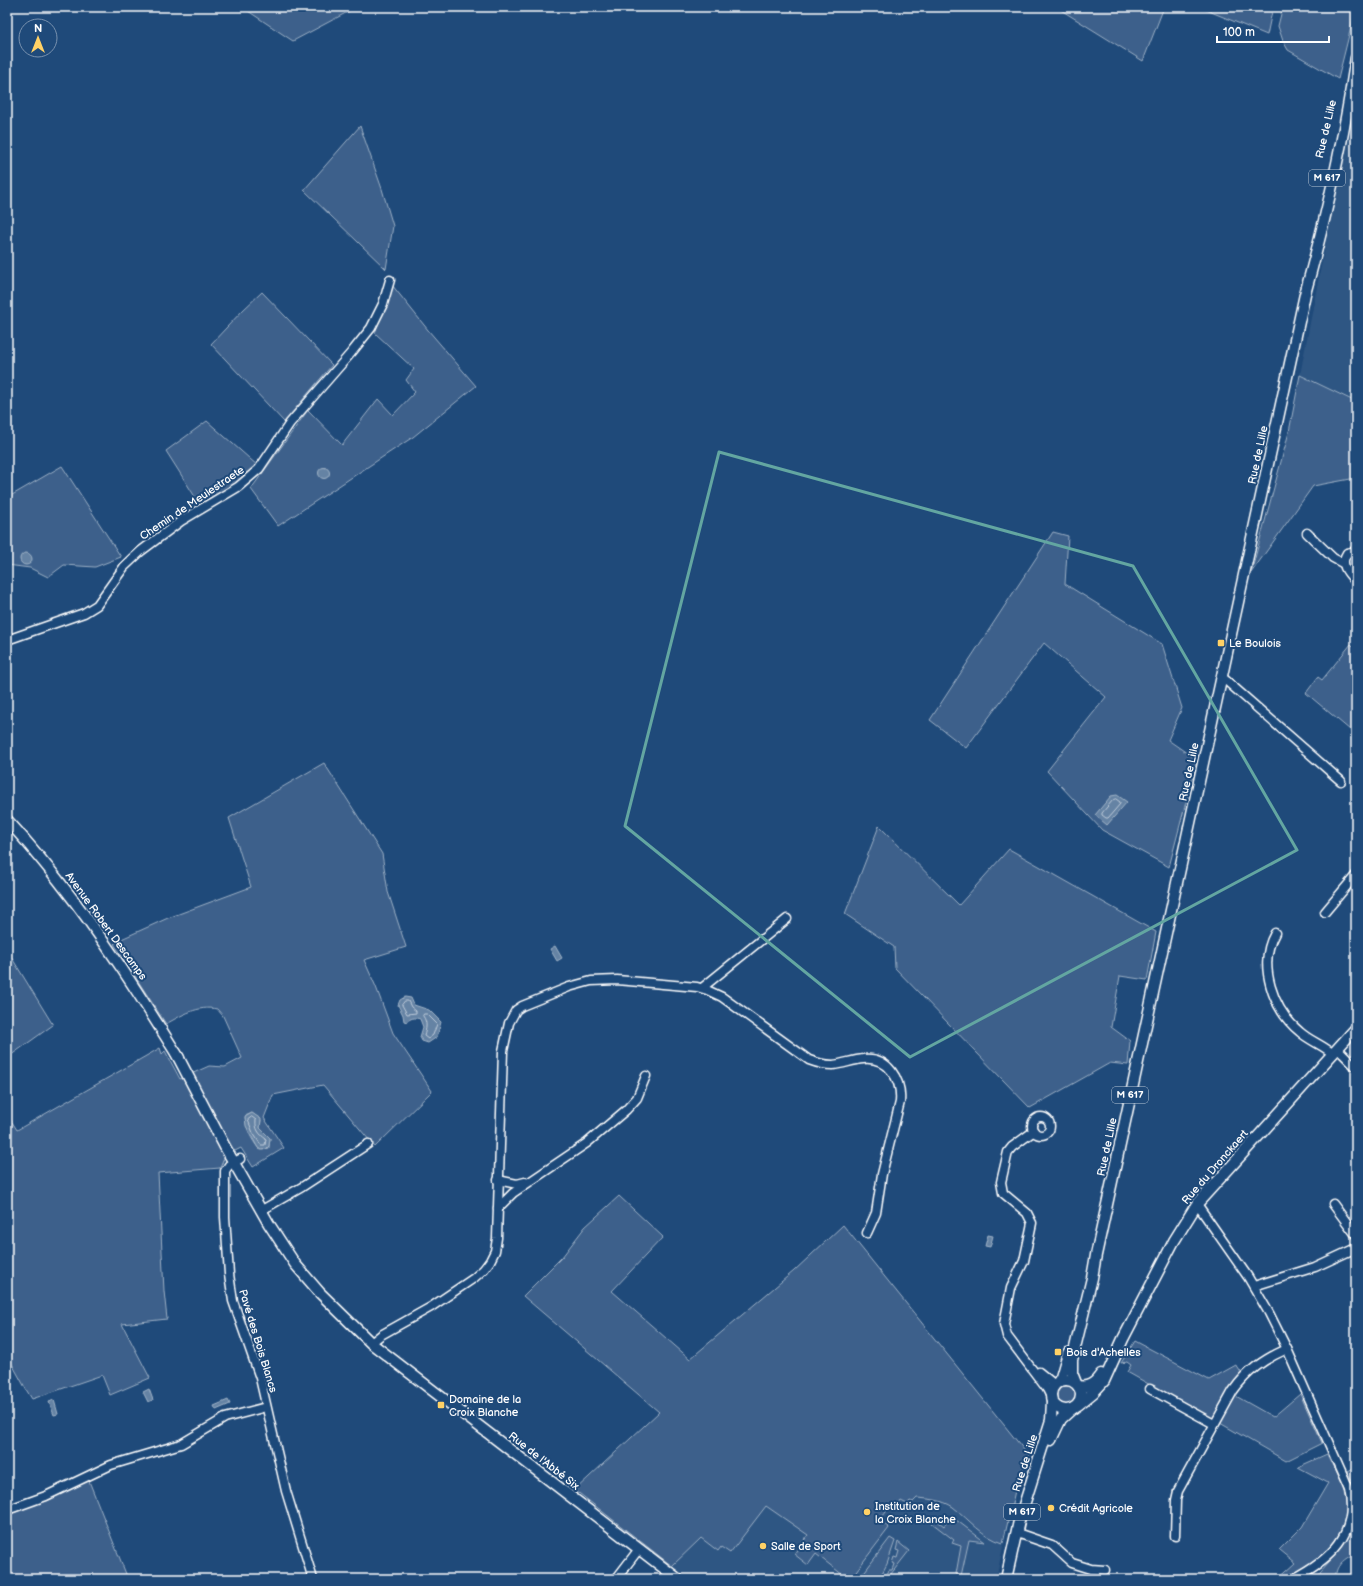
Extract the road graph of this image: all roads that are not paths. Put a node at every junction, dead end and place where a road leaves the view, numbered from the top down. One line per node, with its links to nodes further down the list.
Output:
1 (1355, 61): 8 (main road, Rue de Lille / M 617)
2 (390, 280): 7 (street, Chemin de Meulestraete)
3 (1307, 533): 5 (street)
4 (1356, 551): 5 (street)
5 (1344, 564): 6 (street)
6 (1356, 582)
7 (7, 640)
8 (1222, 677): 9 (street); 33 (main road, Rue de Lille / M 617)
9 (1341, 781)
10 (7, 820): 22 (main road, Avenue Robert Descamps)
11 (1356, 875): 12 (street)
12 (1325, 912)
13 (787, 919): 15 (street)
14 (1275, 933): 17 (street)
15 (702, 988): 23 (street); 30 (street)
16 (1356, 1028): 17 (main road, Rue du Dronckaert)
17 (1336, 1051): 18 (street); 25 (main road, Rue du Dronckaert)
18 (1356, 1067)
19 (646, 1076): 24 (street)
20 (1034, 1131): 38 (street)
21 (368, 1144): 28 (street)
22 (237, 1160): 28 (main road, Avenue Robert Descamps); 43 (street, Pavé des Bois Blancs)
23 (498, 1180): 24 (street); 27 (street)
24 (528, 1182): 27 (street)
25 (1197, 1204): 34 (street); 35 (main road, Rue du Dronckaert)
26 (1332, 1204): 31 (street)
27 (498, 1208): 36 (street)
28 (265, 1209): 29 (main road, Avenue Robert Descamps)
29 (277, 1232): 36 (main road, Rue de l'Abbé Six)
30 (867, 1233)
31 (1356, 1236)
32 (1356, 1248): 34 (street)
33 (1096, 1254): 39 (main road, Rue de Lille / M 617); 40 (main road, Rue de Lille / M 617)
34 (1254, 1286): 37 (street)
35 (1123, 1339): 40 (main road, Rue du Dronckaert); 44 (main road, Rue du Dronckaert)
36 (371, 1343): 50 (main road, Rue de l'Abbé Six)
37 (1287, 1349): 45 (street); 46 (street)
38 (1022, 1356): 39 (street); 42 (street)
39 (1057, 1384): 40 (main road); 42 (main road)
40 (1077, 1384): 44 (main road)
41 (1150, 1389): 45 (street)
42 (1052, 1399): 44 (main road); 56 (main road, Rue de Lille / M 617)
43 (266, 1407): 47 (street); 53 (street, Pavé des Bois Blancs)
44 (1075, 1407): 48 (main road, Rue de Lille / M 617)
45 (1214, 1424): 49 (street)
46 (1354, 1508): 52 (street)
47 (7, 1510)
48 (1020, 1534): 51 (street); 57 (main road, M 617)
49 (1175, 1536)
50 (638, 1549): 54 (street); 55 (main road, Rue de l'Abbé Six)
51 (1105, 1570)
52 (1310, 1570): 58 (street); 59 (street)
53 (313, 1579)
54 (616, 1579)
55 (678, 1579)
56 (1006, 1579)
57 (1010, 1579)
58 (1293, 1579)
59 (1304, 1579)

